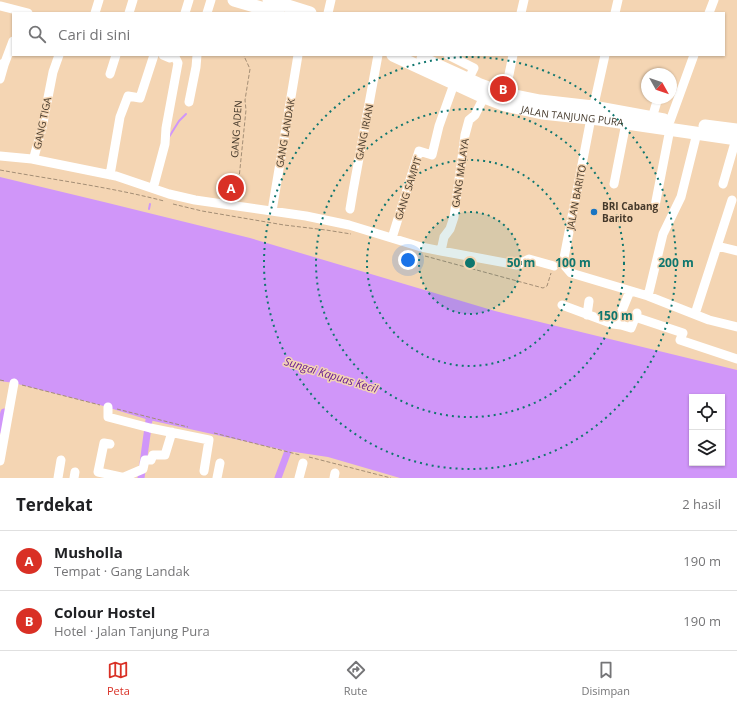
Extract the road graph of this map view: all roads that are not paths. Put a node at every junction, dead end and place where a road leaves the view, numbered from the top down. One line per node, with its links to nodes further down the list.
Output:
1 (99, 0): 14 (street)
2 (133, 0): 15 (street)
3 (189, 0): 16 (street)
4 (210, 0): 17 (street)
5 (234, 0): 12 (highway)
6 (268, 0): 12 (highway)
7 (332, 0): 19 (street)
8 (524, 0): 20 (street)
9 (618, 0): 21 (street)
10 (714, 0): 22 (street)
11 (2, 5): 13 (street)
12 (281, 10): 18 (highway)
13 (23, 12)
14 (95, 12)
15 (129, 12)
16 (185, 12)
17 (207, 12)
18 (300, 12)
19 (328, 12)
20 (521, 12)
21 (615, 12)
22 (709, 12)
23 (12, 43): 38 (street)
24 (59, 56): 54 (street, GANG TIGA)
25 (116, 56): 39 (street)
26 (154, 56): 55 (street)
27 (174, 56): 58 (street)
28 (197, 56): 45 (street)
29 (298, 56): 62 (street, GANG LANDAK)
30 (378, 56): 61 (street, GANG IRIAN)
31 (395, 56): 42 (highway, JALAN TANJUNG PURA)
32 (418, 56): 37 (highway, JALAN TANJUNG PURA)
33 (450, 56): 41 (street)
34 (513, 56): 43 (street)
35 (605, 56): 47 (street, JALAN BARITO)
36 (694, 56): 50 (street)
37 (431, 59): 41 (highway, JALAN TANJUNG PURA)
38 (2, 64): 40 (street)
39 (110, 74)
40 (0, 79)
41 (468, 80): 43 (highway, JALAN TANJUNG PURA)
42 (454, 84): 44 (highway, JALAN TANJUNG PURA); 63 (street, GANG SAMPIT)
43 (505, 94): 47 (highway, JALAN TANJUNG PURA)
44 (484, 97): 47 (highway, JALAN TANJUNG PURA); 65 (street, GANG MALAYA)
45 (189, 102)
46 (656, 104): 48 (street)
47 (592, 112): 48 (highway, JALAN TANJUNG PURA); 49 (highway, JALAN TANJUNG PURA); 68 (street, JALAN BARITO)
48 (652, 118): 50 (highway, JALAN TANJUNG PURA)
49 (626, 123): 50 (highway, JALAN TANJUNG PURA); 56 (street)
50 (670, 125): 51 (highway, JALAN TANJUNG PURA); 60 (street)
51 (692, 130): 52 (highway, JALAN TANJUNG PURA); 69 (street)
52 (737, 136): 57 (street)
53 (0, 156): 54 (street, GANG TIGA)
54 (32, 159): 55 (street)
55 (110, 175): 62 (street)
56 (614, 184)
57 (723, 184)
58 (154, 185)
59 (732, 200): 64 (street)
60 (655, 206)
61 (350, 209)
62 (272, 210): 63 (street)
63 (392, 238): 65 (street)
64 (717, 246): 66 (street); 72 (street)
65 (441, 251): 67 (street)
66 (737, 251)
67 (554, 266)
68 (630, 291): 69 (street); 74 (street)
69 (648, 296): 72 (street)
70 (589, 301): 73 (street)
71 (562, 305): 73 (street)
72 (695, 314): 75 (street)
73 (587, 315): 74 (street)
74 (621, 325): 76 (street)
75 (737, 327)
76 (737, 359)
77 (14, 383): 82 (street)
78 (108, 407): 79 (street)
79 (172, 432): 85 (street); 87 (street)
80 (110, 444): 86 (street)
81 (61, 460): 88 (street)
82 (0, 461)
83 (220, 463): 89 (street)
84 (303, 463): 90 (street)
85 (204, 471)
86 (104, 476): 87 (street)
87 (122, 477)
88 (58, 478)
89 (217, 478)
90 (299, 478)

